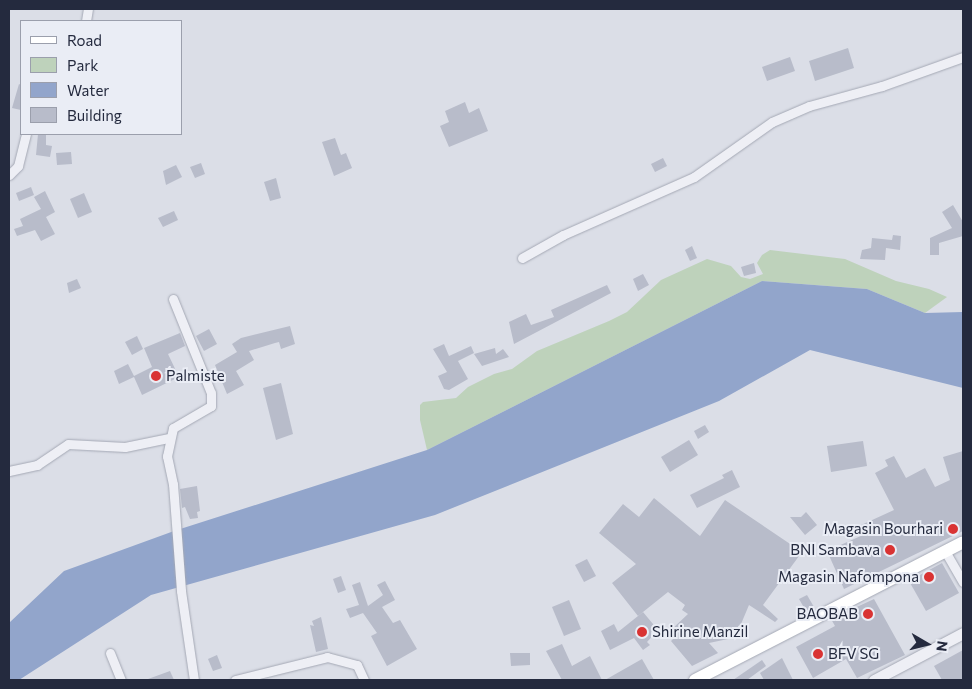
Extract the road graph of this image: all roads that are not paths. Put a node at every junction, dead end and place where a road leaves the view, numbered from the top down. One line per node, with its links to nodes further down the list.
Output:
1 (963, 57): 4 (street)
2 (26, 135): 3 (street)
3 (9, 175)
4 (522, 258)
5 (173, 299): 6 (street)
6 (169, 438): 7 (street); 14 (street)
7 (9, 471)
8 (963, 542): 9 (main road)
9 (945, 551): 10 (street); 17 (main road)
10 (963, 582)
11 (963, 633): 18 (street)
12 (110, 653): 13 (street)
13 (121, 680)
14 (194, 680)
15 (235, 680): 16 (street)
16 (364, 680)
17 (695, 680)
18 (874, 680)

